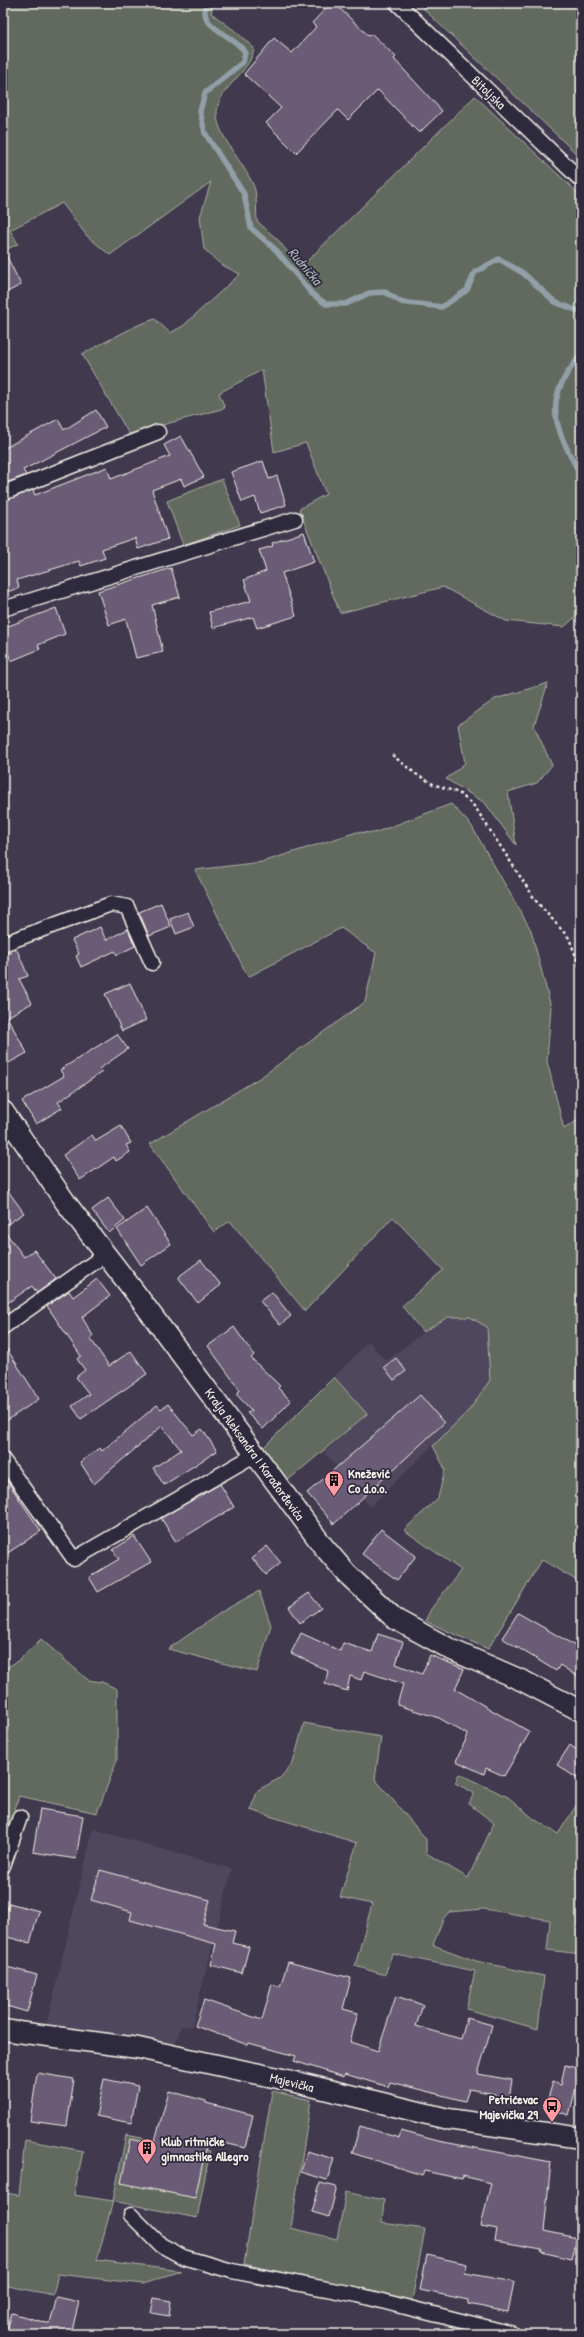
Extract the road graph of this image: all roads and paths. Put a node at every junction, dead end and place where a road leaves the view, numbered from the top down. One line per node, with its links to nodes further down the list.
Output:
1 (397, 3): 2 (street, Bitoljska)
2 (581, 180)
3 (158, 432): 4 (street)
4 (3, 494)
5 (295, 519): 6 (street)
6 (3, 609)
7 (392, 755): 10 (path)
8 (3, 944): 9 (street)
9 (152, 963)
10 (581, 970)
11 (3, 1111): 12 (street, Kralja Aleksandra I Karađorđevića)
12 (106, 1254): 13 (street); 14 (street, Kralja Aleksandra I Karađorđevića)
13 (3, 1327)
14 (256, 1454): 15 (street); 16 (street, Kralja Aleksandra I Karađorđevića)
15 (3, 1460)
16 (581, 1711)
17 (20, 1817): 18 (street)
18 (3, 1866)
19 (3, 2030): 20 (street, Majevička)
20 (581, 2138)
21 (131, 2215): 22 (street)
22 (513, 2334)

